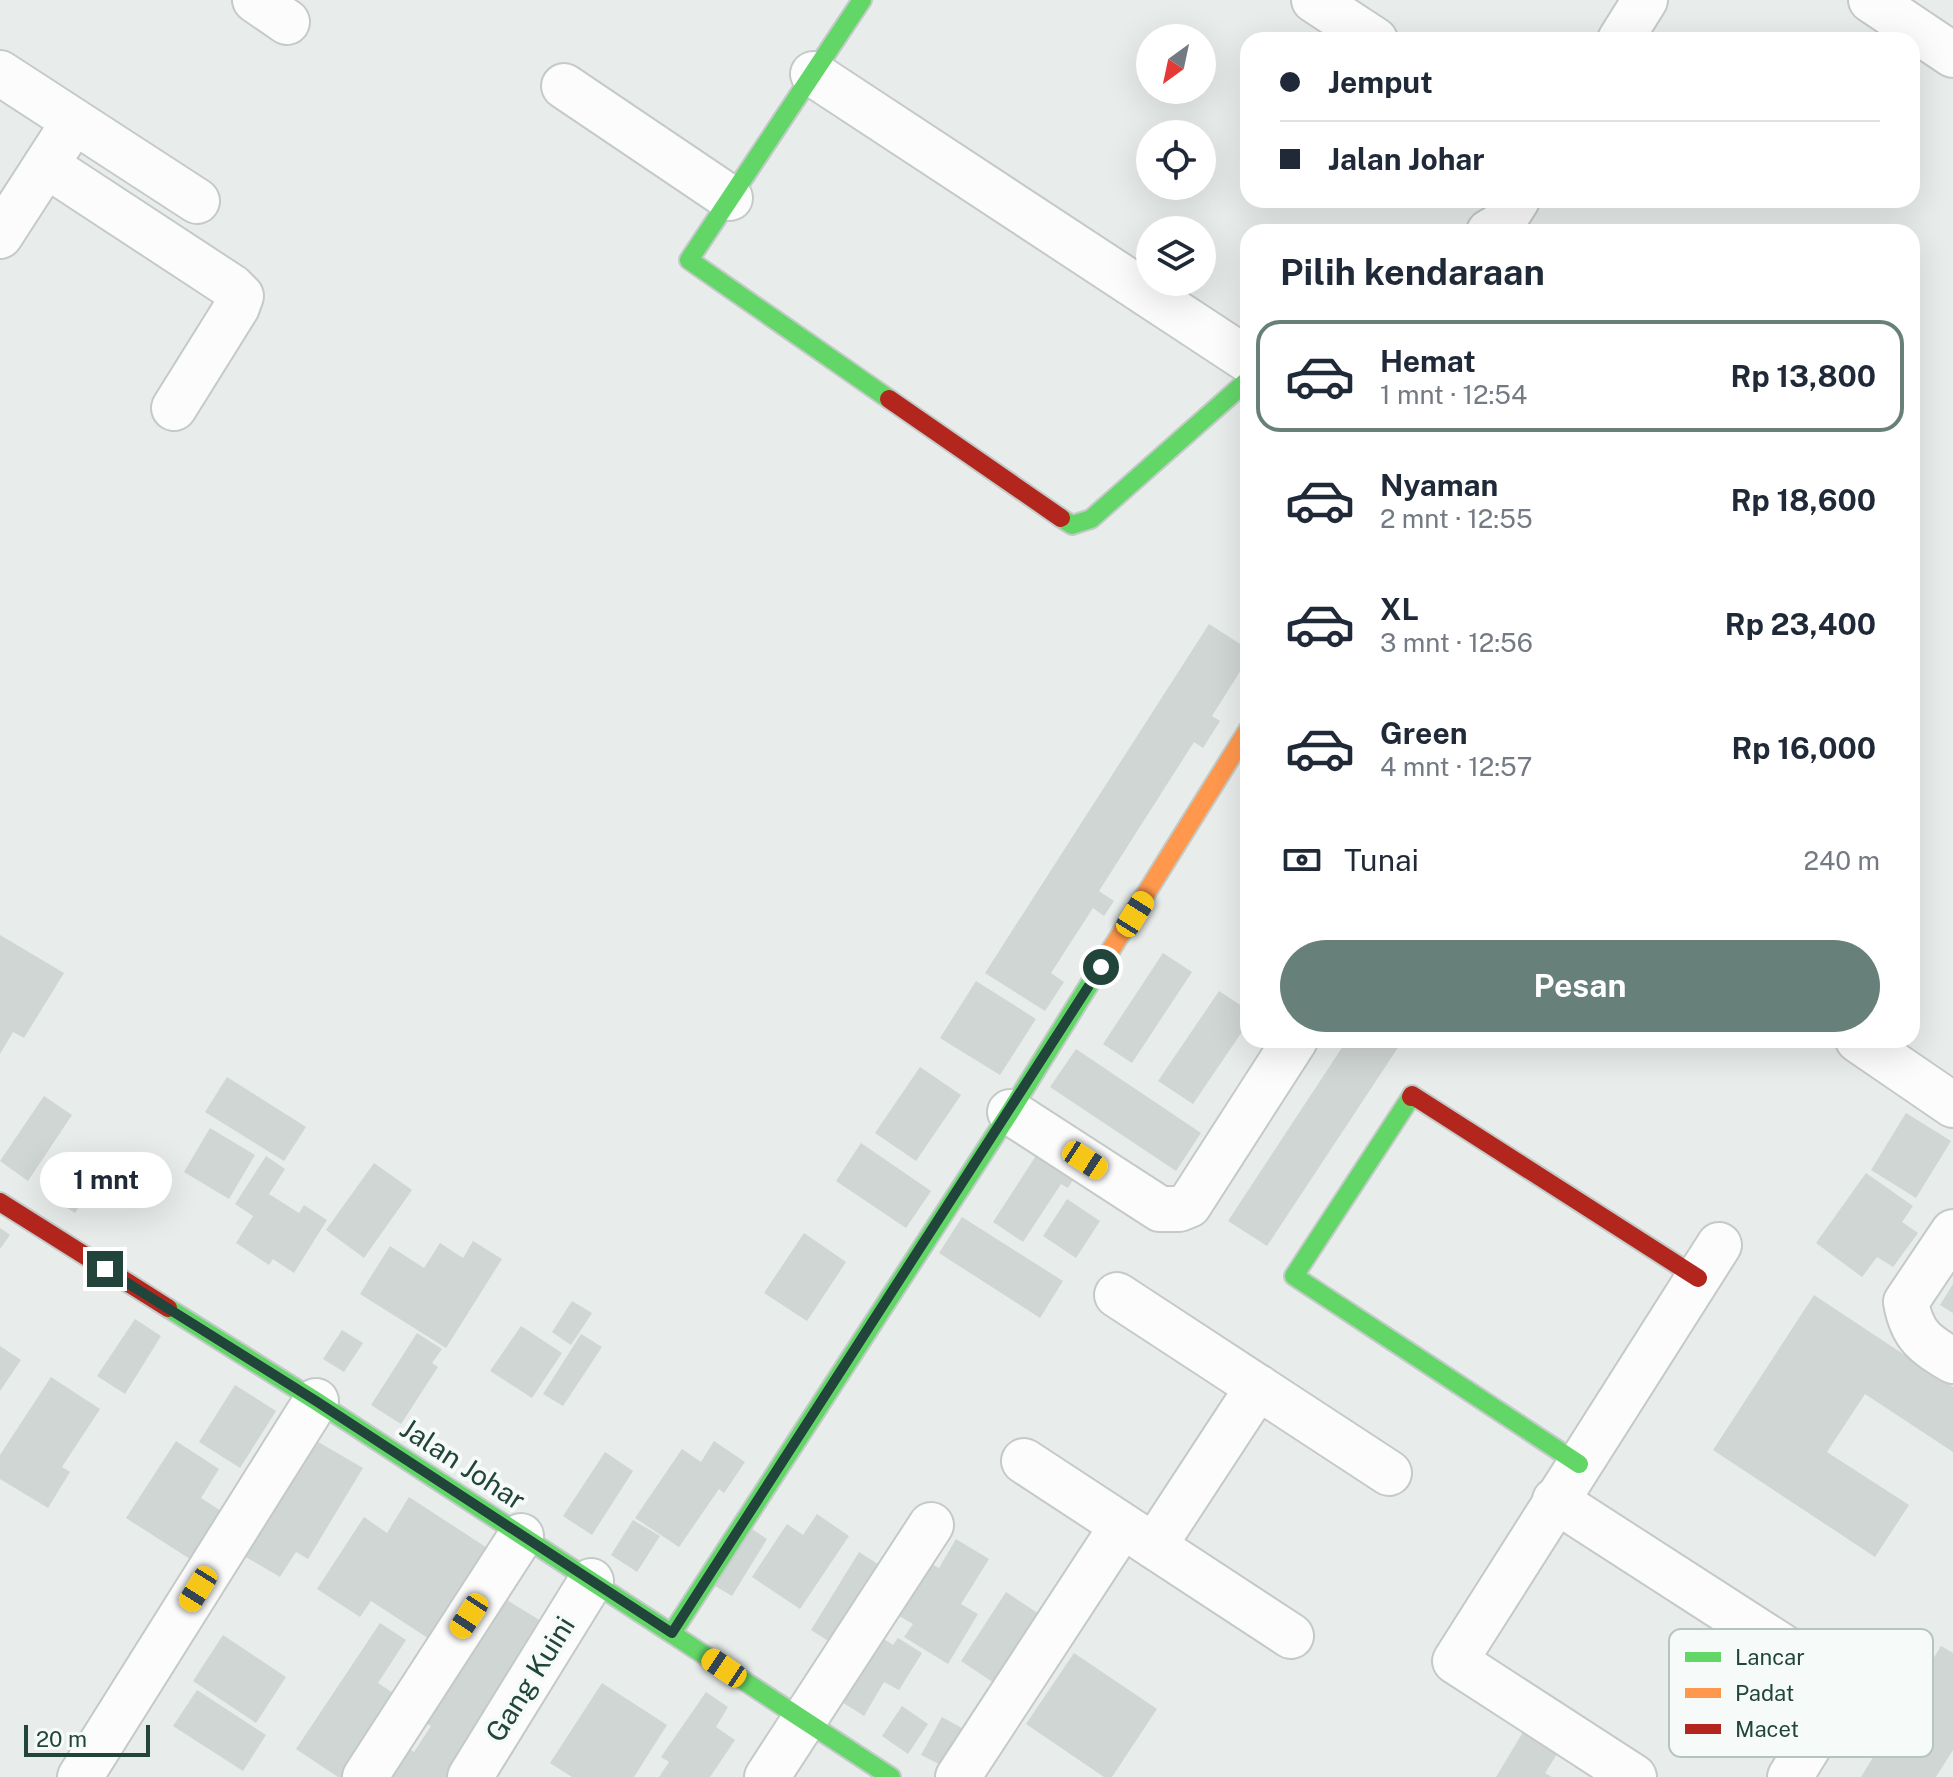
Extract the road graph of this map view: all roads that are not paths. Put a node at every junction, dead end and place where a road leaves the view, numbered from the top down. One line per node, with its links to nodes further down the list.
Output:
1 (862, 0): 11 (street)
2 (1314, 0): 5 (street)
3 (1645, 0): 6 (street)
4 (1871, 0): 7 (street)
5 (1363, 32)
6 (1625, 32)
7 (1919, 32)
8 (1920, 33): 9 (street)
9 (1953, 55)
10 (0, 73): 13 (street)
11 (813, 74): 15 (street); 18 (street)
12 (564, 86): 15 (street)
13 (75, 121): 14 (street); 16 (street)
14 (46, 165): 17 (street); 20 (street)
15 (730, 198): 19 (street)
16 (197, 201)
17 (0, 236)
18 (1240, 355)
19 (1240, 387)
20 (174, 408)
21 (1240, 743): 25 (street)
22 (1290, 1048): 25 (street)
23 (1870, 1048): 24 (street)
24 (1953, 1105)
25 (1010, 1112): 42 (street)
26 (0, 1202): 32 (street, Jalan Johar)
27 (1953, 1232): 30 (street)
28 (1708, 1262): 34 (street); 34 (street)
29 (1117, 1295): 31 (street)
30 (1953, 1361)
31 (1258, 1387): 35 (street); 39 (street)
32 (316, 1401): 38 (street, Jalan Johar); 47 (street)
33 (1024, 1461): 39 (street)
34 (1579, 1464): 36 (street)
35 (1389, 1473)
36 (1555, 1500): 41 (street); 46 (street)
37 (931, 1525): 44 (street)
38 (521, 1536): 40 (street, Jalan Johar); 48 (street)
39 (1138, 1536): 43 (street); 52 (street)
40 (591, 1581): 42 (street, Jalan Johar); 49 (street, Gang Kuini)
41 (1755, 1629)
42 (672, 1633): 44 (street, Jalan Johar)
43 (1291, 1636)
44 (803, 1720): 50 (street); 51 (street, Jalan Johar)
45 (1802, 1757): 53 (street)
46 (1616, 1772)
47 (80, 1777)
48 (365, 1777)
49 (470, 1777)
50 (767, 1777)
51 (891, 1777)
52 (958, 1777)
53 (1790, 1777)

